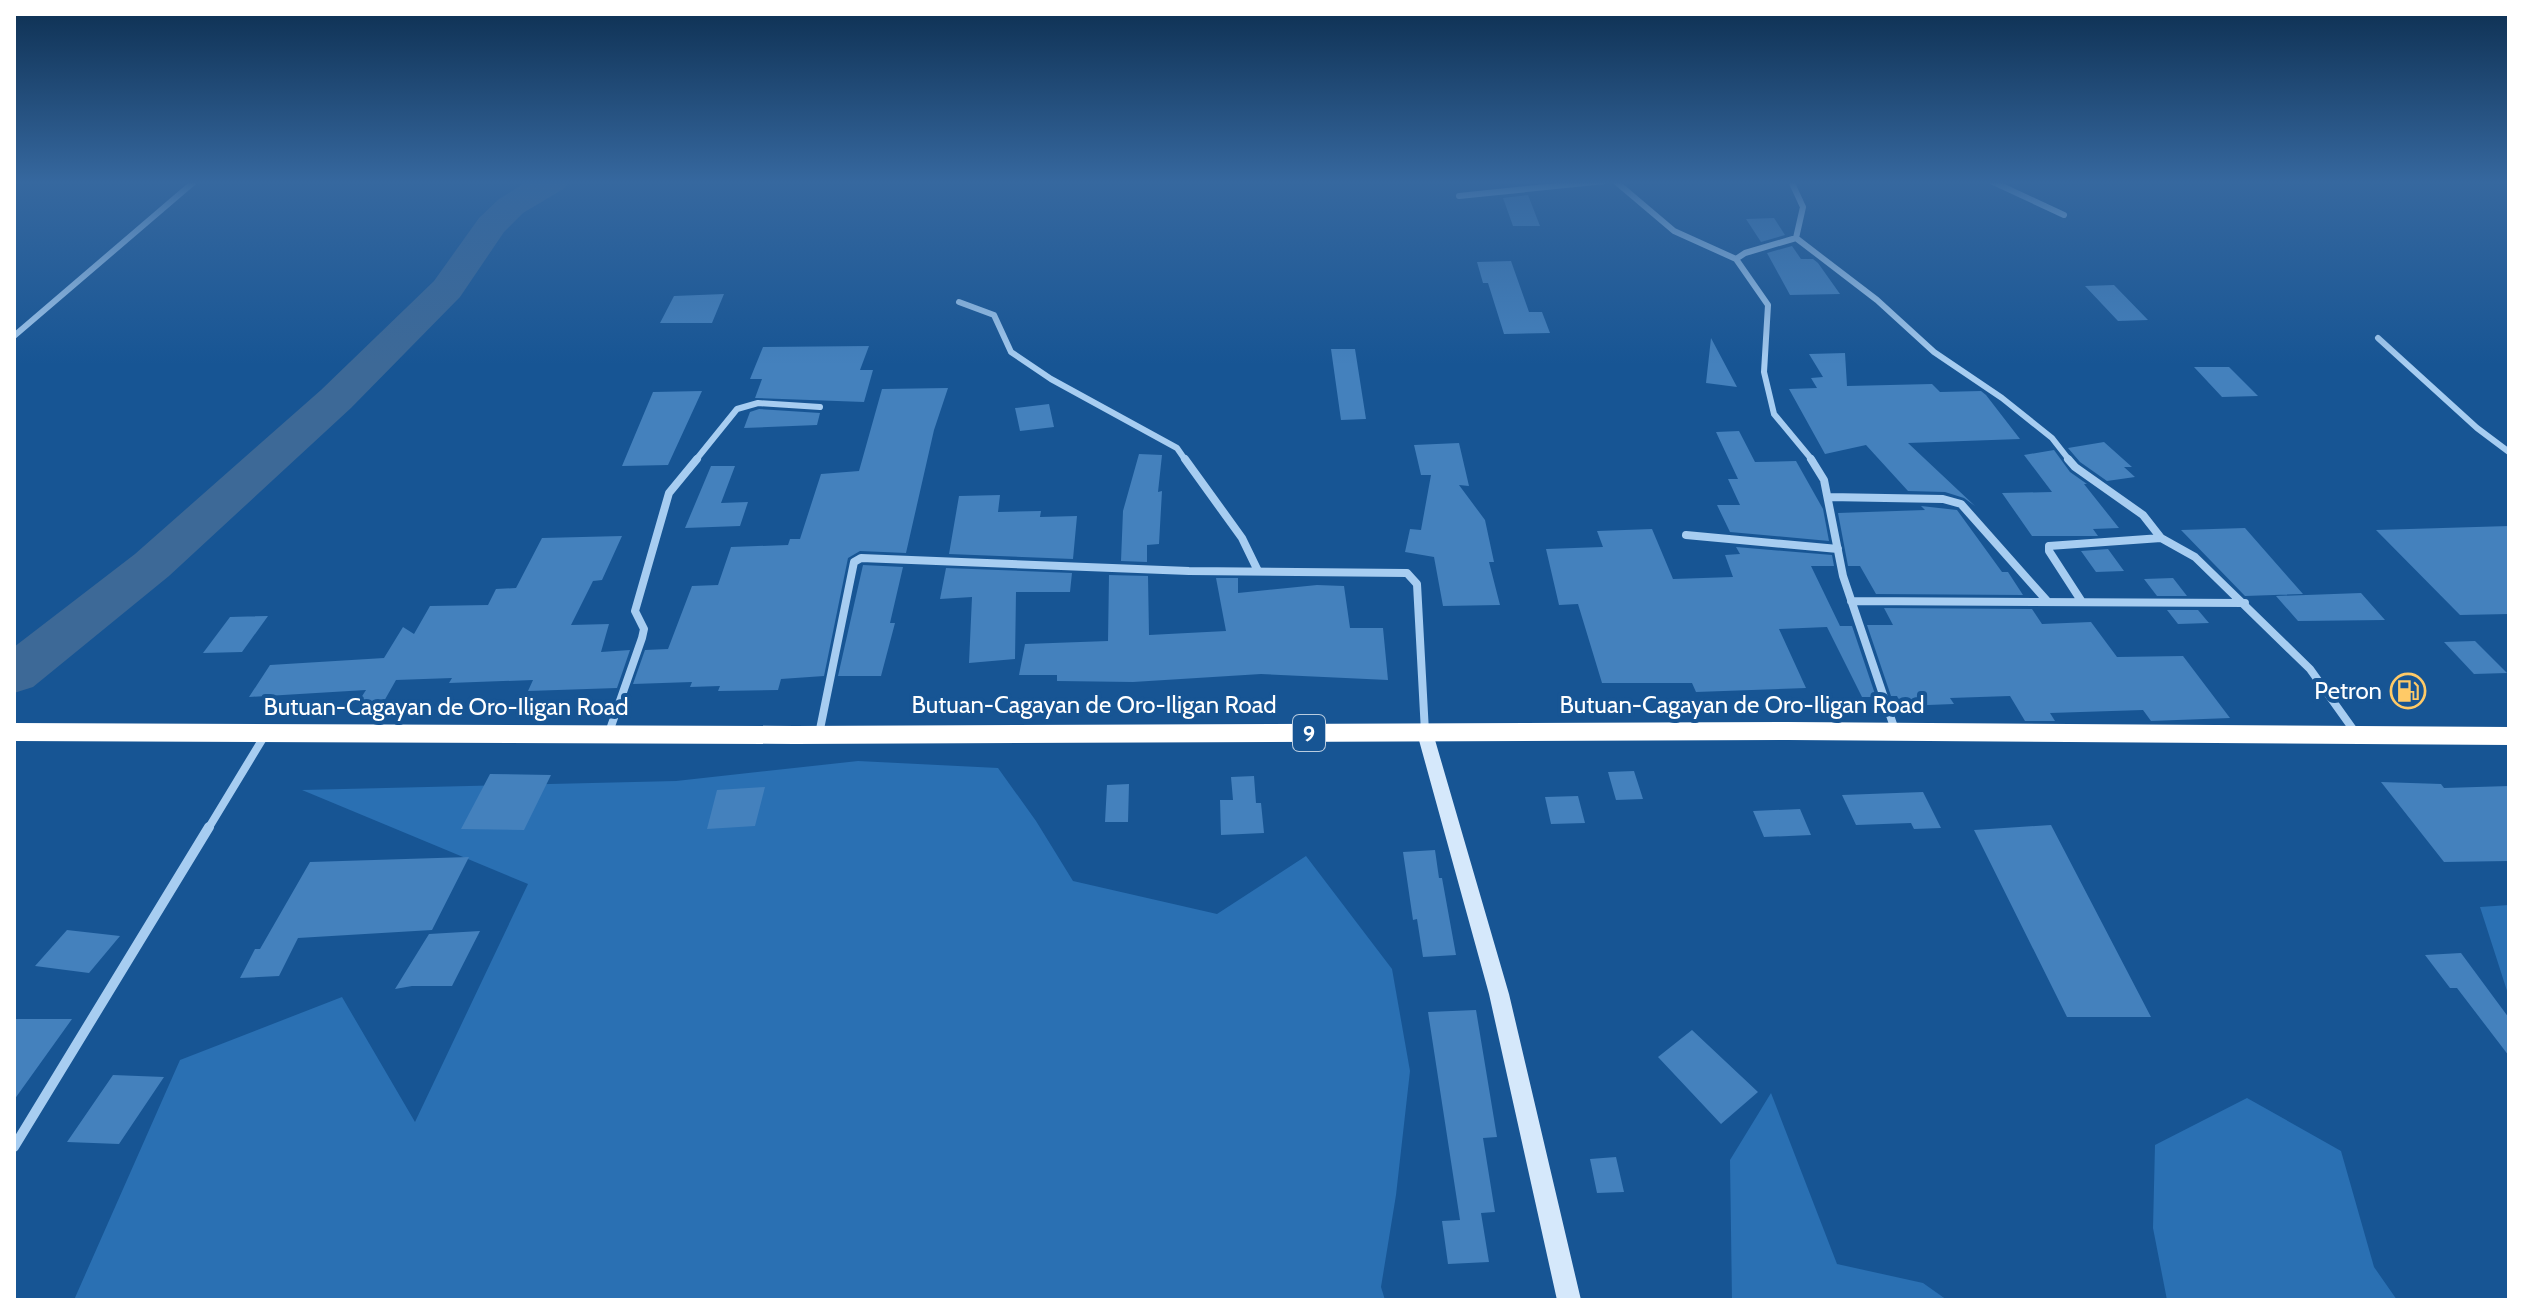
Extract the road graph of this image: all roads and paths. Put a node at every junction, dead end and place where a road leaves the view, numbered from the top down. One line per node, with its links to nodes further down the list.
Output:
1 (123, 242): 7 (street)
2 (1699, 242): 5 (street)
3 (1781, 242): 5 (street)
4 (1802, 242): 13 (street)
5 (1736, 259): 11 (street)
6 (959, 302): 15 (street)
7 (14, 336)
8 (2378, 338): 10 (street)
9 (820, 407): 26 (street)
10 (2509, 452)
11 (1828, 497): 14 (street); 17 (street)
12 (1686, 535): 14 (street)
13 (2161, 538): 18 (street); 19 (street)
14 (1838, 549): 16 (street)
15 (1258, 571): 22 (street); 25 (street)
16 (1851, 601): 17 (street); 23 (street)
17 (2048, 602): 18 (street)
18 (2082, 602): 19 (street)
19 (2245, 603): 21 (street)
20 (14, 732): 24 (highway, Butuan-Cagayan de Oro-Iligan Road / 9)
21 (2355, 732): 23 (highway, Butuan-Cagayan de Oro-Iligan Road / 9); 27 (highway, Butuan-Cagayan de Oro-Iligan Road / 9)
22 (1425, 733): 23 (highway, Butuan-Cagayan de Oro-Iligan Road / 9); 25 (highway, Butuan-Cagayan de Oro-Iligan Road / 9); 29 (street)
23 (1896, 733)
24 (265, 734): 26 (highway, Butuan-Cagayan de Oro-Iligan Road / 9); 28 (street)
25 (819, 734): 26 (highway, Butuan-Cagayan de Oro-Iligan Road / 9)
26 (608, 735)
27 (2509, 736)
28 (14, 1147)
29 (1569, 1300)

